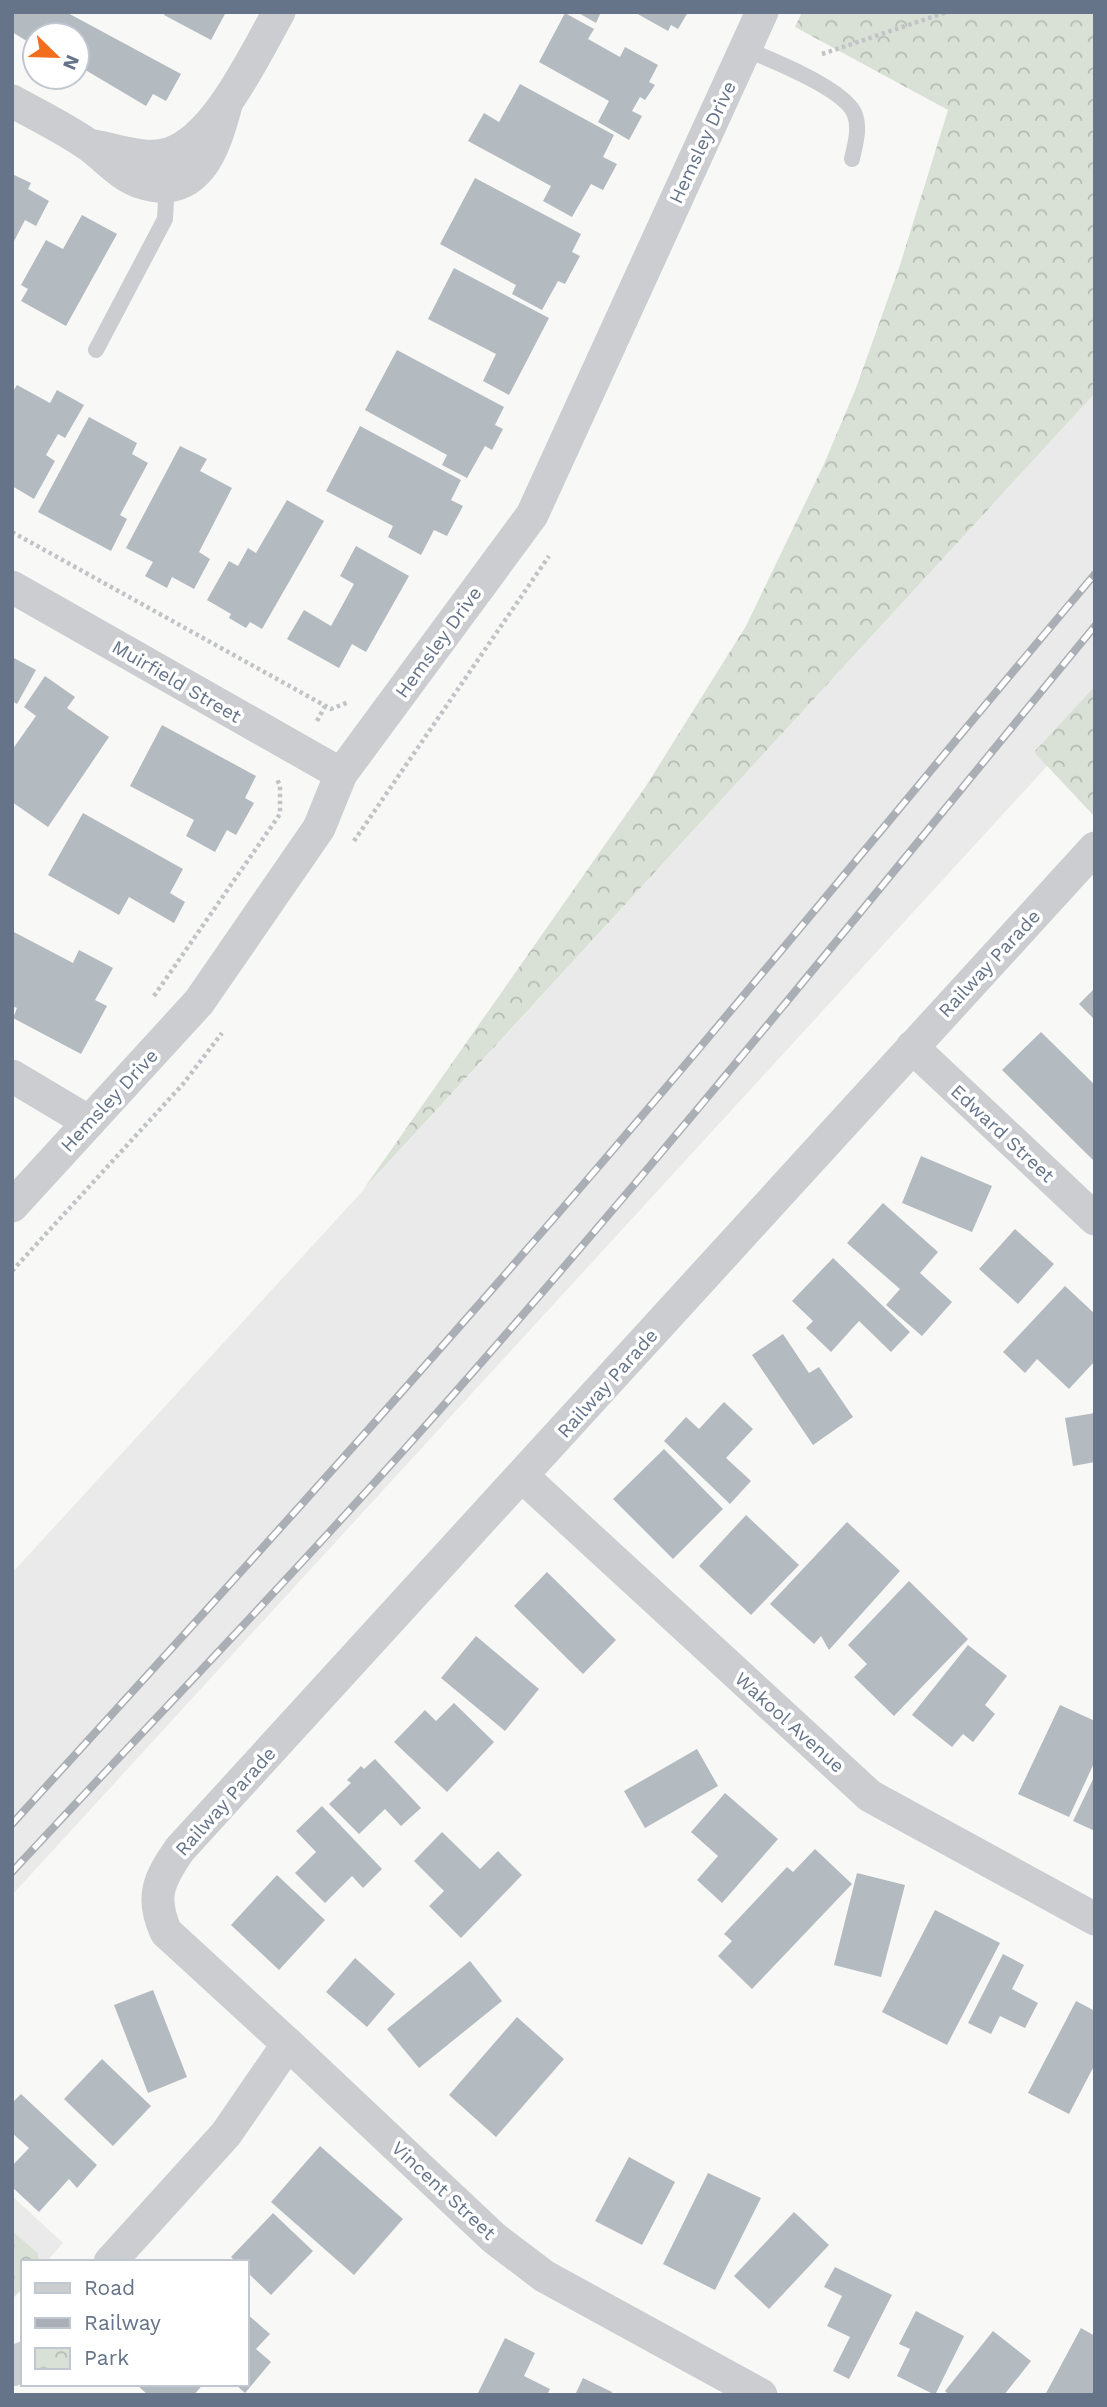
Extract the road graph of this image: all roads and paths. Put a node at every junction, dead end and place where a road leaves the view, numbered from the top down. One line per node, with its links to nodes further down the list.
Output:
1 (279, 12): 8 (street)
2 (762, 12): 4 (street, Hemsley Drive)
3 (947, 12): 5 (path)
4 (745, 49): 5 (lane); 15 (street, Hemsley Drive)
5 (779, 62): 7 (lane)
6 (12, 101): 8 (street)
7 (852, 159)
8 (167, 170): 9 (lane)
9 (96, 350)
10 (12, 532): 13 (path)
11 (12, 587): 14 (street, Muirfield Street)
12 (352, 702): 13 (path)
13 (325, 706): 14 (path)
14 (303, 752): 15 (street, Muirfield Street); 17 (path)
15 (341, 774): 20 (street, Hemsley Drive)
16 (1095, 848): 18 (street, Railway Parade)
17 (149, 1002)
18 (912, 1047): 22 (street, Edward Street); 23 (street, Railway Parade)
19 (12, 1076): 20 (street)
20 (89, 1122): 21 (street, Hemsley Drive)
21 (12, 1206)
22 (1095, 1219)
23 (522, 1476): 24 (street, Wakool Avenue); 25 (street, Railway Parade)
24 (1095, 1919)
25 (166, 1932): 26 (street, Vincent Street)
26 (300, 2055): 27 (street); 28 (street, Vincent Street)
27 (112, 2260)
28 (761, 2395)

